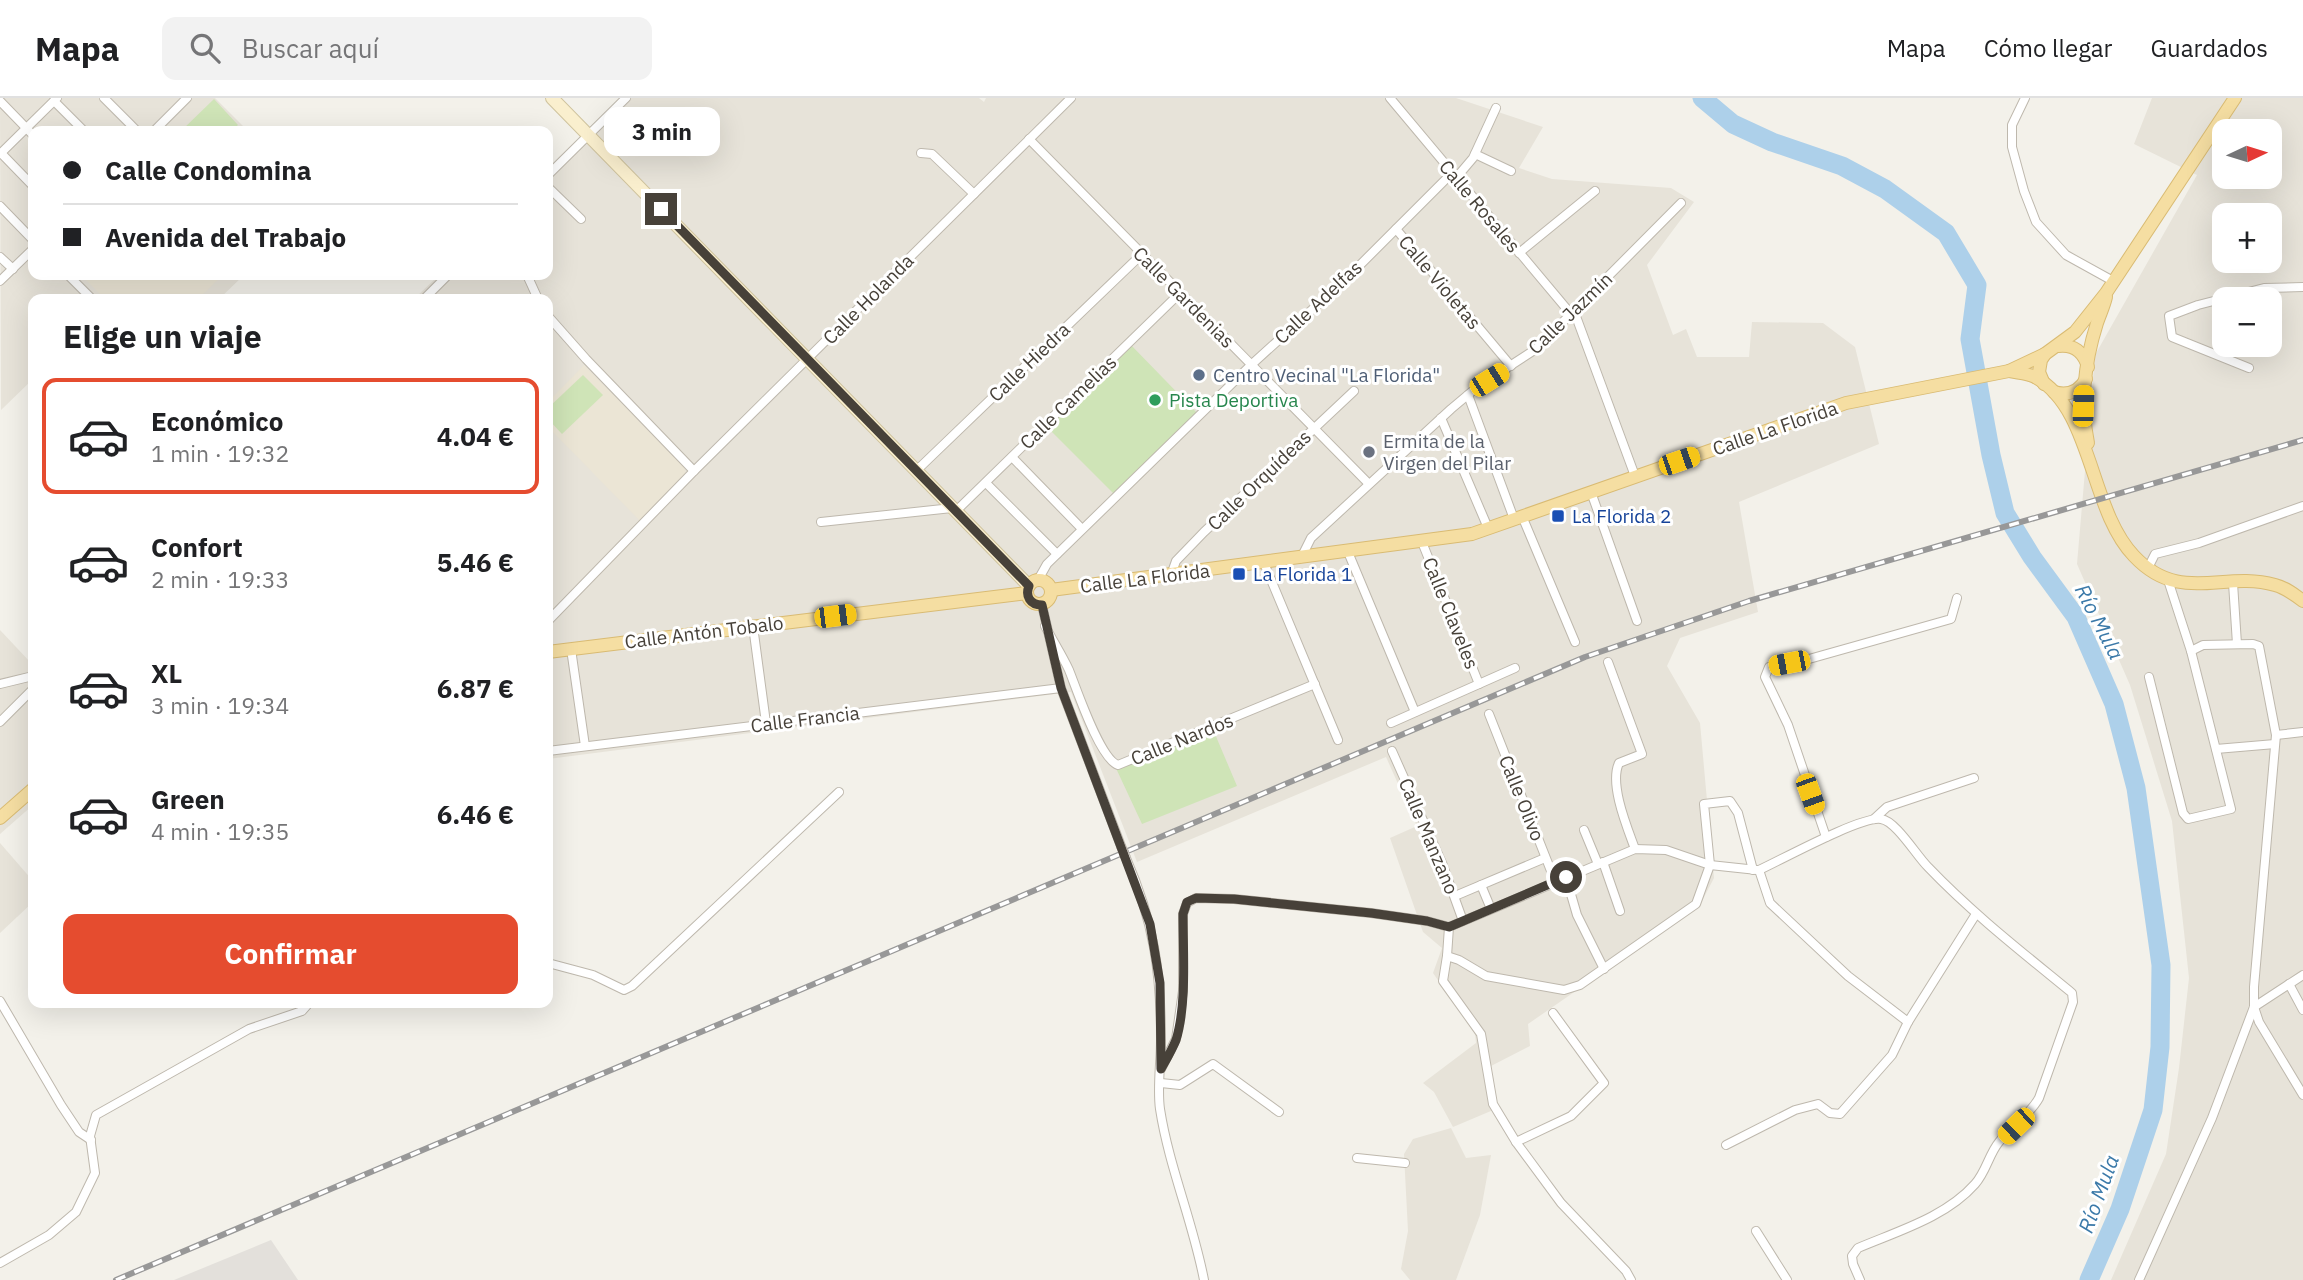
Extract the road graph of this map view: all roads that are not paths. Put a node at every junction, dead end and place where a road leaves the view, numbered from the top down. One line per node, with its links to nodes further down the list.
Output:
1 (104, 98): 14 (street)
2 (187, 98): 15 (street)
3 (552, 98): 17 (street)
4 (626, 98): 17 (street)
5 (1071, 98): 18 (street, Calle Holanda)
6 (1390, 98): 24 (street, Calle Rosales)
7 (2025, 98): 42 (street)
8 (2235, 98): 42 (main road)
9 (56, 99): 12 (street); 13 (street)
10 (0, 101): 16 (street)
11 (1496, 108): 21 (street, Calle Adelfas)
12 (28, 126)
13 (80, 126)
14 (132, 126)
15 (159, 126)
16 (26, 128): 19 (street)
17 (588, 135): 22 (street); 50 (street)
18 (1029, 139): 28 (street, Calle Holanda); 36 (street, Calle Gardenias)
19 (1, 153): 25 (street)
20 (921, 153): 28 (street)
21 (1475, 154): 23 (street); 24 (street, Calle Adelfas)
22 (553, 170)
23 (1511, 171)
24 (1454, 175): 32 (street, Calle Adelfas); 34 (street, Calle Rosales)
25 (28, 181)
26 (1595, 191): 34 (street)
27 (553, 192): 31 (street)
28 (974, 194): 50 (street, Calle Holanda)
29 (1681, 203): 47 (street, Calle Jazmín)
30 (0, 206): 33 (street)
31 (581, 219)
32 (1396, 229): 51 (street, Calle Adelfas); 52 (street, Calle Violetas)
33 (28, 235)
34 (1519, 253): 47 (street, Calle Rosales)
35 (28, 254): 38 (street)
36 (1142, 254): 44 (street, Calle Gardenias); 63 (street, Calle Hiedra)
37 (0, 257): 38 (street)
38 (13, 269): 41 (street)
39 (73, 280): 45 (street)
40 (443, 280): 46 (street)
41 (0, 281)
42 (2109, 287): 49 (main road, Calle La Florida); 55 (main road)
43 (2303, 287): 53 (street)
44 (1180, 293): 51 (street, Calle Gardenias); 61 (street, Calle Camelias)
45 (87, 294)
46 (429, 294)
47 (1572, 312): 52 (street, Calle Jazmín); 65 (street, Calle Rosales)
48 (553, 321): 62 (street)
49 (2050, 350): 54 (main road, Calle La Florida); 55 (main road); 56 (main road)
50 (807, 359): 62 (street, Calle Holanda); 63 (street)
51 (1251, 365): 60 (street, Calle Gardenias); 74 (street, Calle Adelfas)
52 (1511, 366): 58 (street, Calle Jazmín)
53 (2249, 368)
54 (2009, 371): 56 (main road); 65 (main road, Calle La Florida)
55 (2087, 373): 56 (main road); 64 (main road)
56 (2049, 388): 64 (main road)
57 (1354, 391): 60 (street, Calle Orquídeas)
58 (1468, 395): 59 (street, Calle Jazmín); 71 (street)
59 (1441, 418): 67 (street, Calle Jazmín); 73 (street)
60 (1312, 428): 67 (street, Calle Gardenias); 81 (street, Calle Orquídeas)
61 (1012, 457): 66 (street, Calle Camelias); 74 (street)
62 (694, 471): 89 (street, Calle Holanda)
63 (916, 471): 70 (street)
64 (2094, 474): 80 (main road)
65 (1634, 476): 68 (main road, Calle La Florida)
66 (986, 483): 70 (street, Calle Camelias); 77 (street)
67 (1369, 485): 78 (street, Calle Jazmín)
68 (1591, 492): 71 (main road, Calle La Florida); 90 (street)
69 (2303, 506): 80 (street)
70 (954, 509): 72 (street); 84 (street)
71 (1518, 518): 73 (main road, Calle La Florida); 93 (street)
72 (821, 522)
73 (1488, 528): 75 (main road, Calle La Florida)
74 (1083, 529): 77 (street, Calle Adelfas)
75 (1422, 542): 76 (main road, Calle La Florida); 104 (street, Calle Claveles)
76 (1348, 552): 78 (main road, Calle La Florida); 107 (street)
77 (1057, 554): 84 (street, Calle Adelfas)
78 (1301, 558): 79 (main road, Calle La Florida)
79 (1264, 563): 81 (main road, Calle La Florida); 103 (street)
80 (2148, 568): 82 (main road)
81 (1171, 575): 85 (main road, Calle La Florida)
82 (2168, 580): 83 (main road); 97 (street)
83 (2233, 583): 87 (main road); 94 (street)
84 (1031, 586): 85 (main road); 88 (main road); 91 (main road, Calle Antón Tobalo)
85 (1051, 590): 88 (main road)
86 (1957, 598): 125 (street)
87 (2303, 601)
88 (1042, 605): 92 (street)
89 (553, 616)
90 (1637, 621)
91 (753, 626): 95 (main road, Calle Antón Tobalo); 110 (street)
92 (1045, 626): 103 (street, Calle Nardos); 105 (street)
93 (1575, 642)
94 (2237, 644): 97 (street); 114 (street)
95 (571, 649): 96 (main road, Calle Antón Tobalo); 115 (street)
96 (553, 651)
97 (2191, 651): 116 (street)
98 (1608, 662): 126 (street)
99 (1515, 668): 104 (street)
100 (28, 677): 102 (street)
101 (2149, 677): 116 (street)
102 (0, 684)
103 (1315, 684): 113 (street)
104 (1479, 684): 107 (street)
105 (1061, 688): 110 (street, Calle Francia); 151 (street, bridge)
106 (28, 694): 109 (street)
107 (1415, 712): 111 (street)
108 (1489, 715): 127 (street, Calle Olivo)
109 (0, 722)
110 (766, 723): 115 (street, Calle Francia)
111 (1391, 723)
112 (2303, 732): 114 (street)
113 (1338, 740)
114 (2275, 740): 116 (street); 146 (street)
115 (585, 746): 117 (street, Calle Francia)
116 (2216, 749)
117 (553, 750)
118 (1392, 751): 134 (street, Calle Manzano)
119 (1974, 778): 123 (street)
120 (839, 792): 141 (street)
121 (28, 793): 122 (main road)
122 (0, 818)
123 (1874, 819): 125 (street); 137 (street)
124 (1584, 830): 128 (street)
125 (1826, 837): 130 (street)
126 (1635, 849): 128 (street); 129 (street)
127 (1545, 858): 132 (street, Calle Olivo); 133 (street)
128 (1600, 863): 131 (street); 136 (street)
129 (1710, 865): 130 (street); 130 (street); 142 (street)
130 (1756, 870): 150 (street)
131 (1566, 877): 132 (street); 142 (street)
132 (1555, 881): 135 (street)
133 (1481, 885): 134 (street); 135 (street)
134 (1455, 896): 138 (street, Calle Manzano)
135 (1491, 909): 138 (street)
136 (1620, 911)
137 (1976, 914): 150 (street); 165 (street)
138 (1463, 921): 139 (street)
139 (1449, 927): 140 (street); 151 (street)
140 (1447, 956): 142 (street); 156 (street)
141 (553, 964)
142 (1604, 969)
143 (2303, 975): 144 (street)
144 (2288, 984): 146 (street); 148 (street)
145 (0, 1001): 155 (street)
146 (2254, 1007): 153 (street); 166 (street)
147 (305, 1008): 155 (street)
148 (2303, 1010)
149 (1553, 1013): 156 (street)
150 (1908, 1022): 157 (street)
151 (1161, 1069): 152 (street)
152 (1161, 1083): 154 (street); 162 (street)
153 (2303, 1095)
154 (1279, 1112)
155 (91, 1140): 161 (street)
156 (1516, 1142): 163 (street)
157 (1726, 1145)
158 (1357, 1158): 159 (street)
159 (1405, 1163)
160 (1756, 1231): 164 (street)
161 (0, 1264)
162 (1204, 1280)
163 (1631, 1280)
164 (1787, 1280)
165 (1860, 1280)
166 (2139, 1280)

